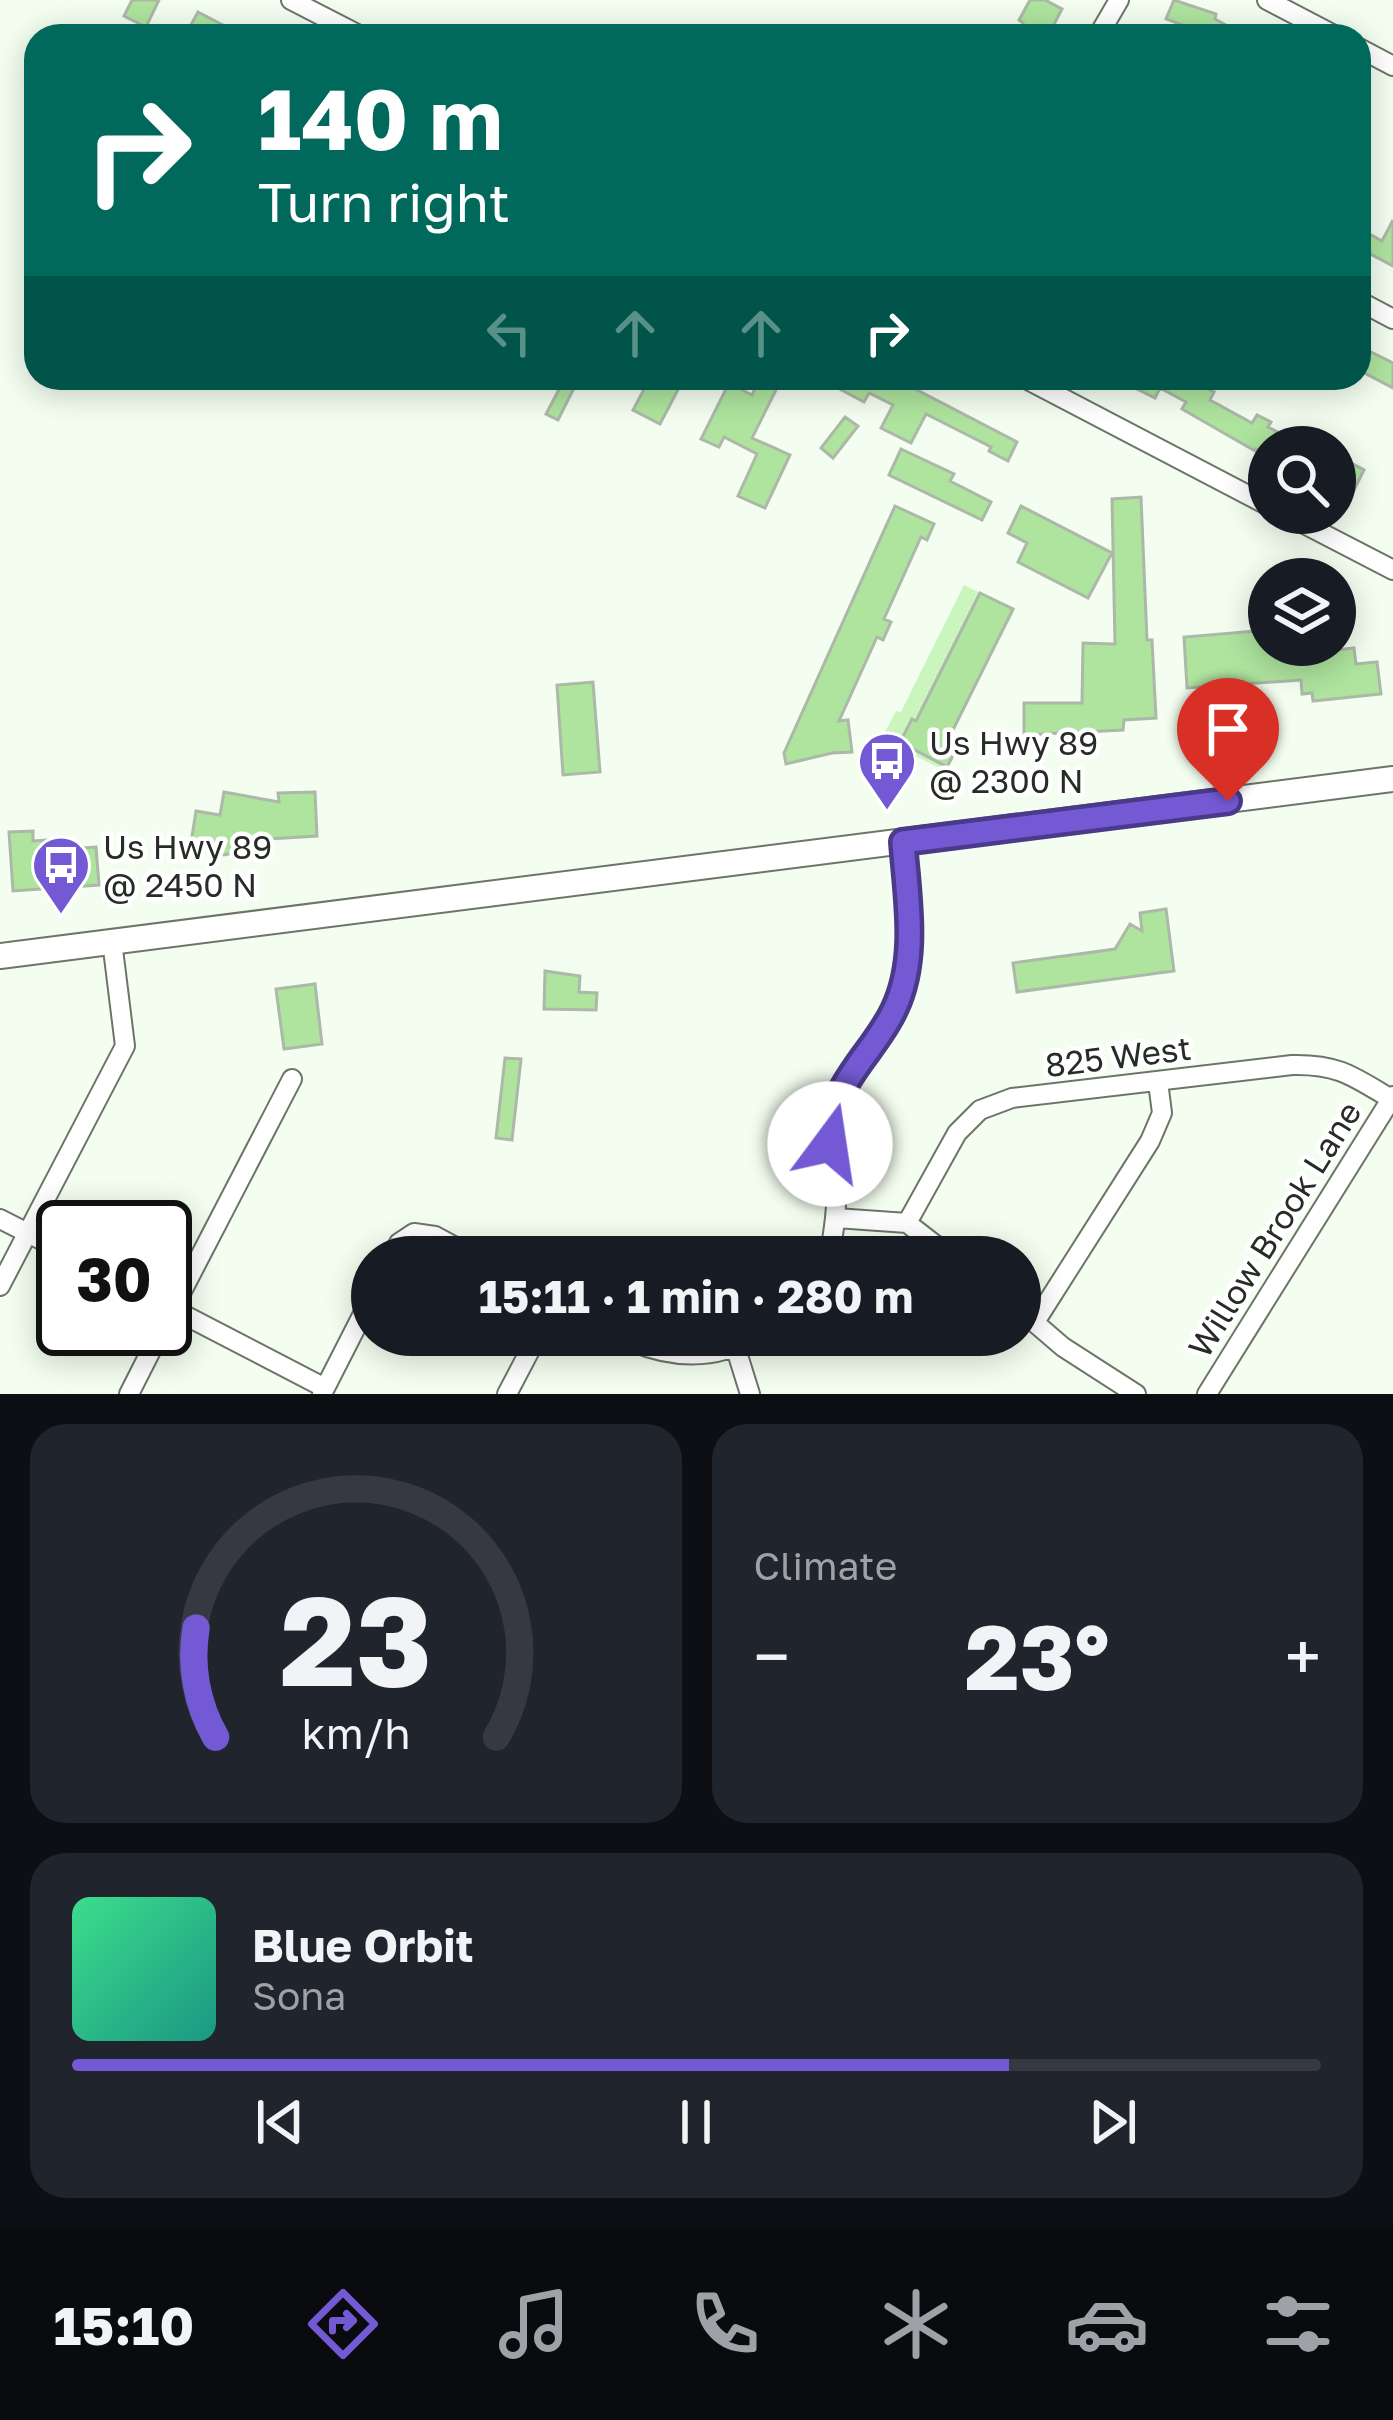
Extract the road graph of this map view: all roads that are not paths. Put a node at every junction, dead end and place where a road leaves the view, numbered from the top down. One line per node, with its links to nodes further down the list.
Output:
1 (291, 0): 3 (street)
2 (1267, 0): 4 (street)
3 (338, 24)
4 (1313, 24)
5 (1047, 390): 6 (street)
6 (1248, 495)
7 (1324, 534): 8 (street)
8 (1393, 570)
9 (1393, 778): 10 (main road)
10 (903, 842): 11 (main road); 16 (street)
11 (112, 941): 12 (main road); 19 (street)
12 (0, 956)
13 (292, 1079): 23 (street)
14 (1158, 1082): 15 (street, 825 West); 18 (street, 825 West); 25 (street)
15 (1392, 1098): 37 (street, Willow Brook Lane)
16 (836, 1218): 18 (street); 20 (street)
17 (0, 1220): 19 (street)
18 (907, 1223): 21 (street)
19 (28, 1233): 22 (street); 24 (street)
20 (833, 1236)
21 (924, 1236)
22 (36, 1237)
23 (192, 1268)
24 (0, 1286)
25 (1041, 1297)
26 (1041, 1328): 36 (street)
27 (192, 1329): 32 (street)
28 (351, 1337): 32 (street)
29 (147, 1356): 33 (street)
30 (527, 1356): 34 (street)
31 (738, 1356): 35 (street)
32 (323, 1391)
33 (129, 1394)
34 (507, 1394)
35 (750, 1394)
36 (1136, 1394)
37 (1207, 1394)

